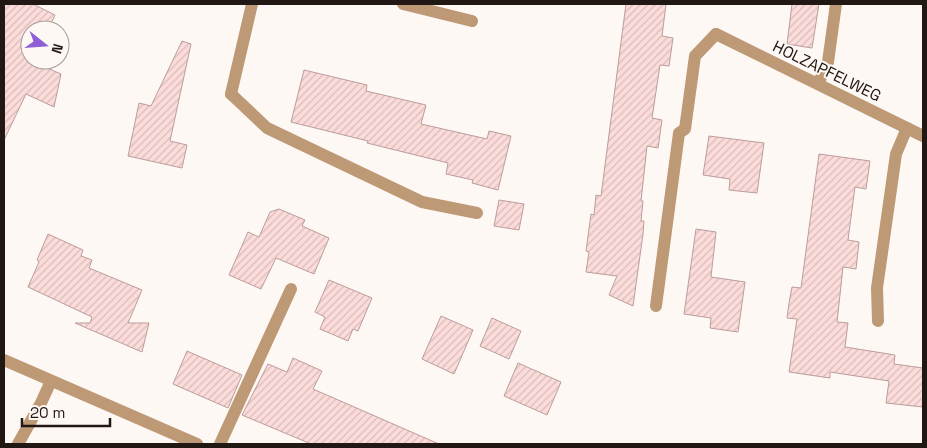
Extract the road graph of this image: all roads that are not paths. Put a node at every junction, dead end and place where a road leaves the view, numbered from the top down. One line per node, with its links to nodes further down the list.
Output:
1 (252, 4): 8 (street)
2 (403, 4): 4 (street)
3 (836, 4): 5 (street)
4 (472, 21)
5 (818, 84): 6 (street, HOLZAPFELWEG); 10 (street, HOLZAPFELWEG)
6 (907, 128): 7 (street, HOLZAPFELWEG); 11 (street)
7 (923, 136)
8 (477, 213)
9 (291, 290): 16 (street)
10 (656, 306)
11 (878, 320)
12 (4, 360): 13 (street)
13 (51, 381): 14 (street); 15 (street)
14 (18, 444)
15 (197, 444)
16 (220, 444)

